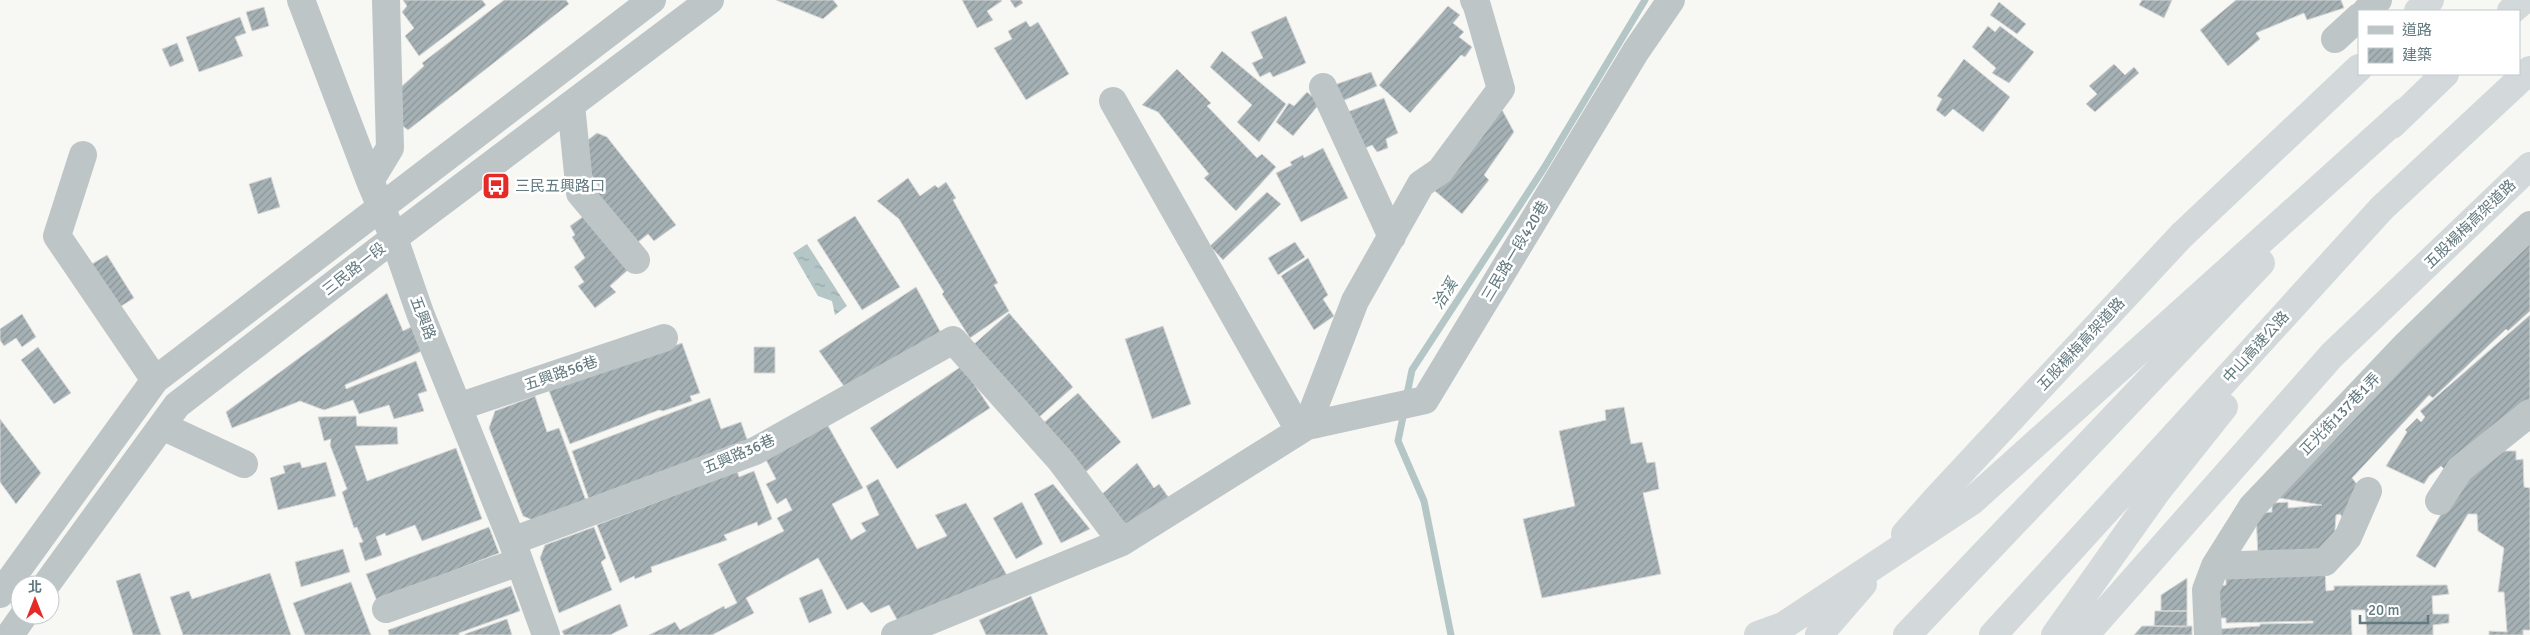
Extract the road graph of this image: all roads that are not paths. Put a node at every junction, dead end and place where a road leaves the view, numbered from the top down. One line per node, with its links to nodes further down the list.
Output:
1 (301, 0): 24 (street, 五興路)
2 (386, 0): 24 (street)
3 (652, 0): 24 (street)
4 (710, 0): 20 (street, 三民路一段)
5 (1474, 0): 27 (street)
6 (1671, 0): 35 (street, 三民路一段420巷)
7 (2378, 0): 10 (street)
8 (2430, 0): 11 (highway)
9 (2524, 0): 12 (highway)
10 (2367, 10)
11 (2419, 10)
12 (2512, 10)
13 (2358, 18): 14 (street)
14 (2335, 39)
15 (2358, 69): 48 (highway, 五股楊梅高架道路)
16 (2530, 70): 25 (highway, 中山高速公路)
17 (2444, 75): 21 (highway)
18 (1323, 87): 27 (street)
19 (1113, 101): 35 (street)
20 (571, 105): 28 (street, 三民路一段); 29 (street)
21 (2404, 112): 47 (highway); 49 (highway)
22 (83, 155): 31 (street)
23 (2530, 166): 52 (highway, 五股楊梅高架道路)
24 (376, 193): 28 (street, 五興路); 31 (street)
25 (2382, 208): 50 (highway, 中山高速公路); 51 (highway)
26 (2530, 225): 41 (street, 正光街137巷1弄)
27 (1392, 237): 35 (street)
28 (394, 238): 32 (street, 五興路); 34 (street, 三民路一段)
29 (636, 260)
30 (664, 338): 32 (street, 五興路56巷)
31 (156, 380): 43 (street)
32 (458, 407): 40 (street, 五興路)
33 (2530, 413): 38 (street)
34 (162, 426): 36 (street); 42 (street, 三民路一段)
35 (1303, 428): 39 (street, 三民路一段420巷)
36 (244, 464)
37 (2368, 492): 41 (street)
38 (2439, 501)
39 (1122, 542): 40 (street, 五興路36巷); 46 (street, 三民路一段420巷)
40 (516, 552): 44 (street, 五興路36巷); 45 (street, 五興路)
41 (2216, 566): 53 (street, 正光街137巷1弄)
42 (53, 575)
43 (0, 594)
44 (386, 609)
45 (546, 635)
46 (895, 635)
47 (1758, 635)
48 (1819, 635)
49 (1907, 635)
50 (1993, 635)
51 (2055, 635)
52 (2085, 635)
53 (2208, 635)

